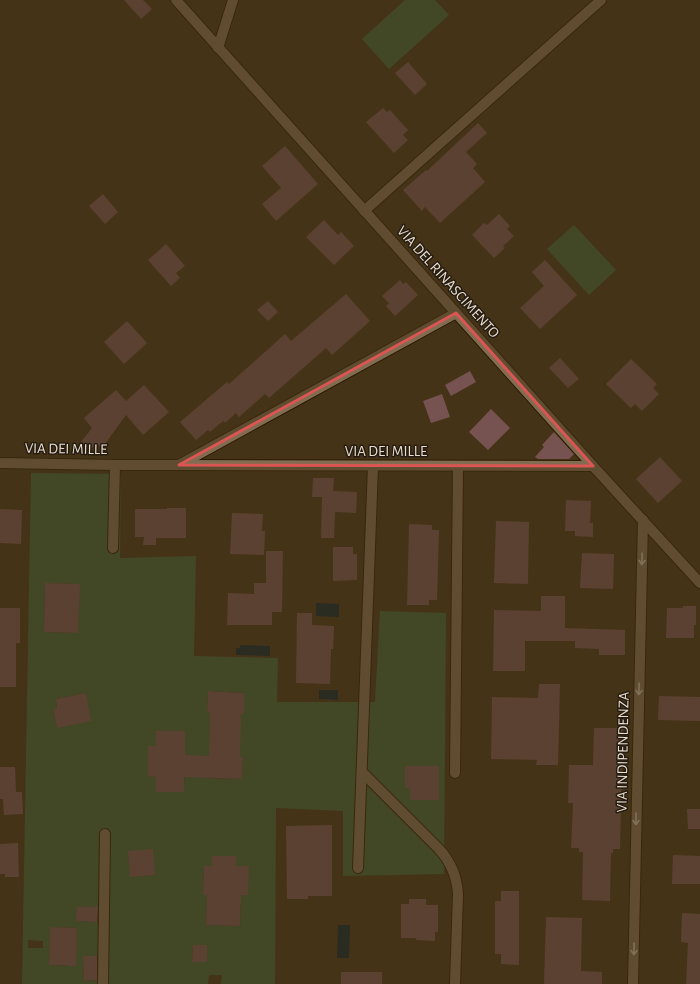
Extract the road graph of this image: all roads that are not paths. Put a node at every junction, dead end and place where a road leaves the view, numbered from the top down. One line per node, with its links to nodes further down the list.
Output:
1 (176, 0): 4 (street, VIA DEL RINASCIMENTO)
2 (233, 0): 4 (street)
3 (601, 0): 5 (street)
4 (218, 48): 5 (street, VIA DEL RINASCIMENTO)
5 (364, 211): 6 (street, VIA DEL RINASCIMENTO)
6 (456, 313): 9 (street, VIA DEI MILLE); 12 (street, VIA DEL RINASCIMENTO)
7 (0, 463): 8 (street, VIA DEI MILLE)
8 (115, 465): 9 (street, VIA DEI MILLE); 14 (street)
9 (179, 465): 10 (street, VIA DEI MILLE)
10 (373, 466): 11 (street, VIA DEI MILLE); 16 (street)
11 (458, 466): 12 (street, VIA DEI MILLE); 17 (street)
12 (593, 466): 13 (street, VIA DEL RINASCIMENTO)
13 (643, 520): 15 (street, VIA DEL RINASCIMENTO); 22 (street, VIA INDIPENDENZA, one-way to 22)
14 (113, 548)
15 (700, 583)
16 (362, 772): 19 (street); 21 (street)
17 (456, 773)
18 (105, 834): 20 (street)
19 (358, 868)
20 (103, 984)
21 (455, 984)
22 (633, 984)

